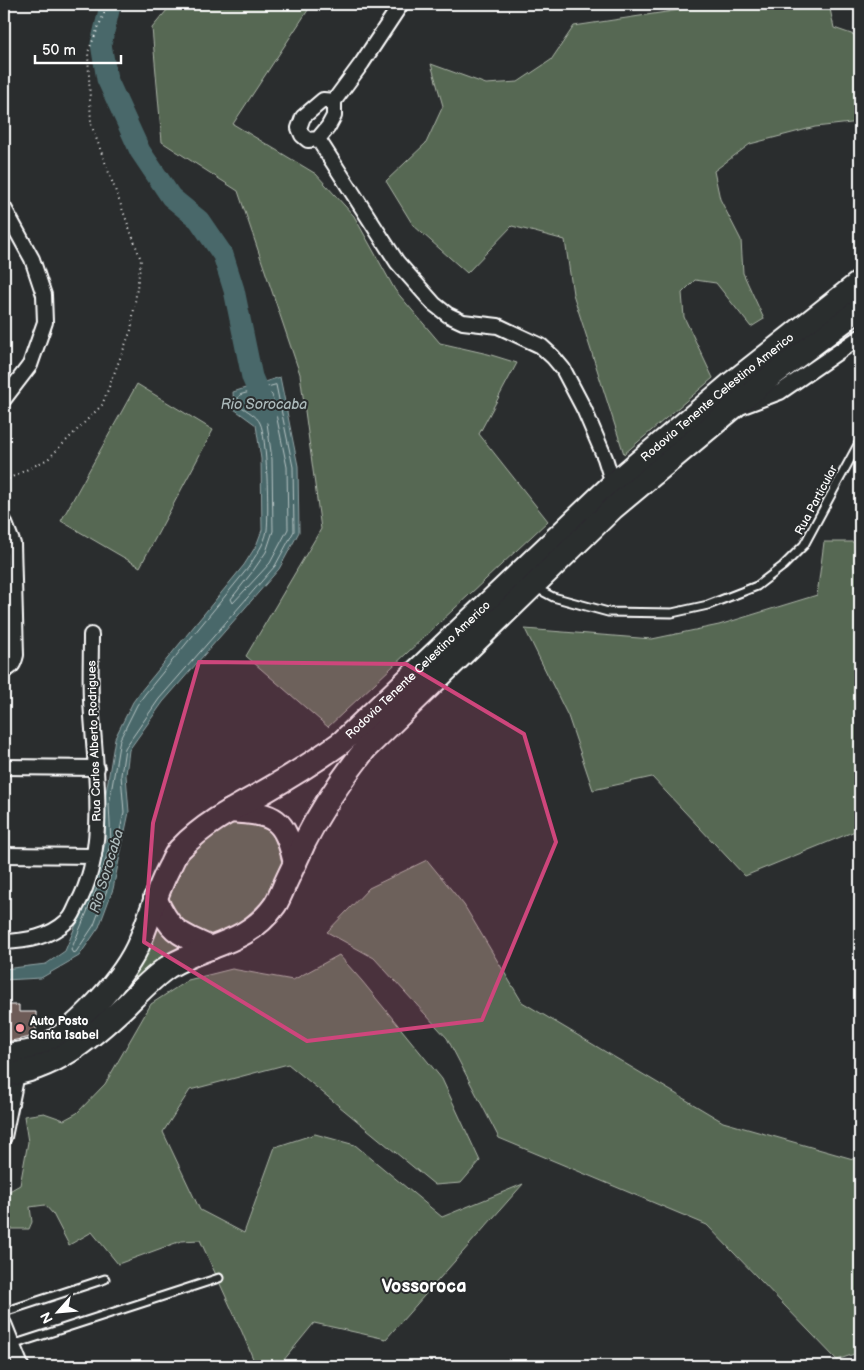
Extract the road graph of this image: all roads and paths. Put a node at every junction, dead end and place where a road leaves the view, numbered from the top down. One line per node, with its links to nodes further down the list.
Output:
1 (108, 4): 12 (path)
2 (401, 4): 3 (street)
3 (334, 101): 4 (street); 4 (street)
4 (318, 139): 13 (street)
5 (4, 208): 9 (street)
6 (860, 282): 13 (highway, Rodovia Tenente Celestino Americo)
7 (860, 309): 10 (highway, Rodovia Tenente Celestino Americo)
8 (860, 337): 10 (street)
9 (4, 399)
10 (728, 411): 15 (highway, Rodovia Tenente Celestino Americo)
11 (860, 441): 15 (lane, Rua Particular)
12 (4, 481)
13 (613, 484): 20 (highway, Rodovia Tenente Celestino Americo)
14 (4, 521): 17 (street)
15 (531, 586): 23 (highway, Rodovia Tenente Celestino Americo)
16 (91, 635): 19 (street, Rua Carlos Alberto Rodrigues)
17 (4, 670)
18 (4, 767): 19 (street)
19 (97, 768): 22 (street, Rua Carlos Alberto Rodrigues)
20 (230, 811): 23 (highway); 24 (highway, Rodovia Tenente Celestino Americo)
21 (4, 856): 22 (street)
22 (94, 856): 25 (street, Rua Carlos Alberto Rodrigues)
23 (295, 863): 26 (highway, Rodovia Tenente Celestino Americo)
24 (155, 898): 26 (highway); 27 (highway, Rodovia Tenente Celestino Americo)
25 (4, 942)
26 (211, 948): 28 (highway, Rodovia Tenente Celestino Americo)
27 (4, 1055)
28 (10, 1075): 29 (street)
29 (4, 1137)
30 (219, 1278): 34 (lane)
31 (105, 1279): 32 (lane)
32 (4, 1312)
33 (4, 1324): 34 (street)
34 (12, 1345): 35 (street)
35 (20, 1366)

